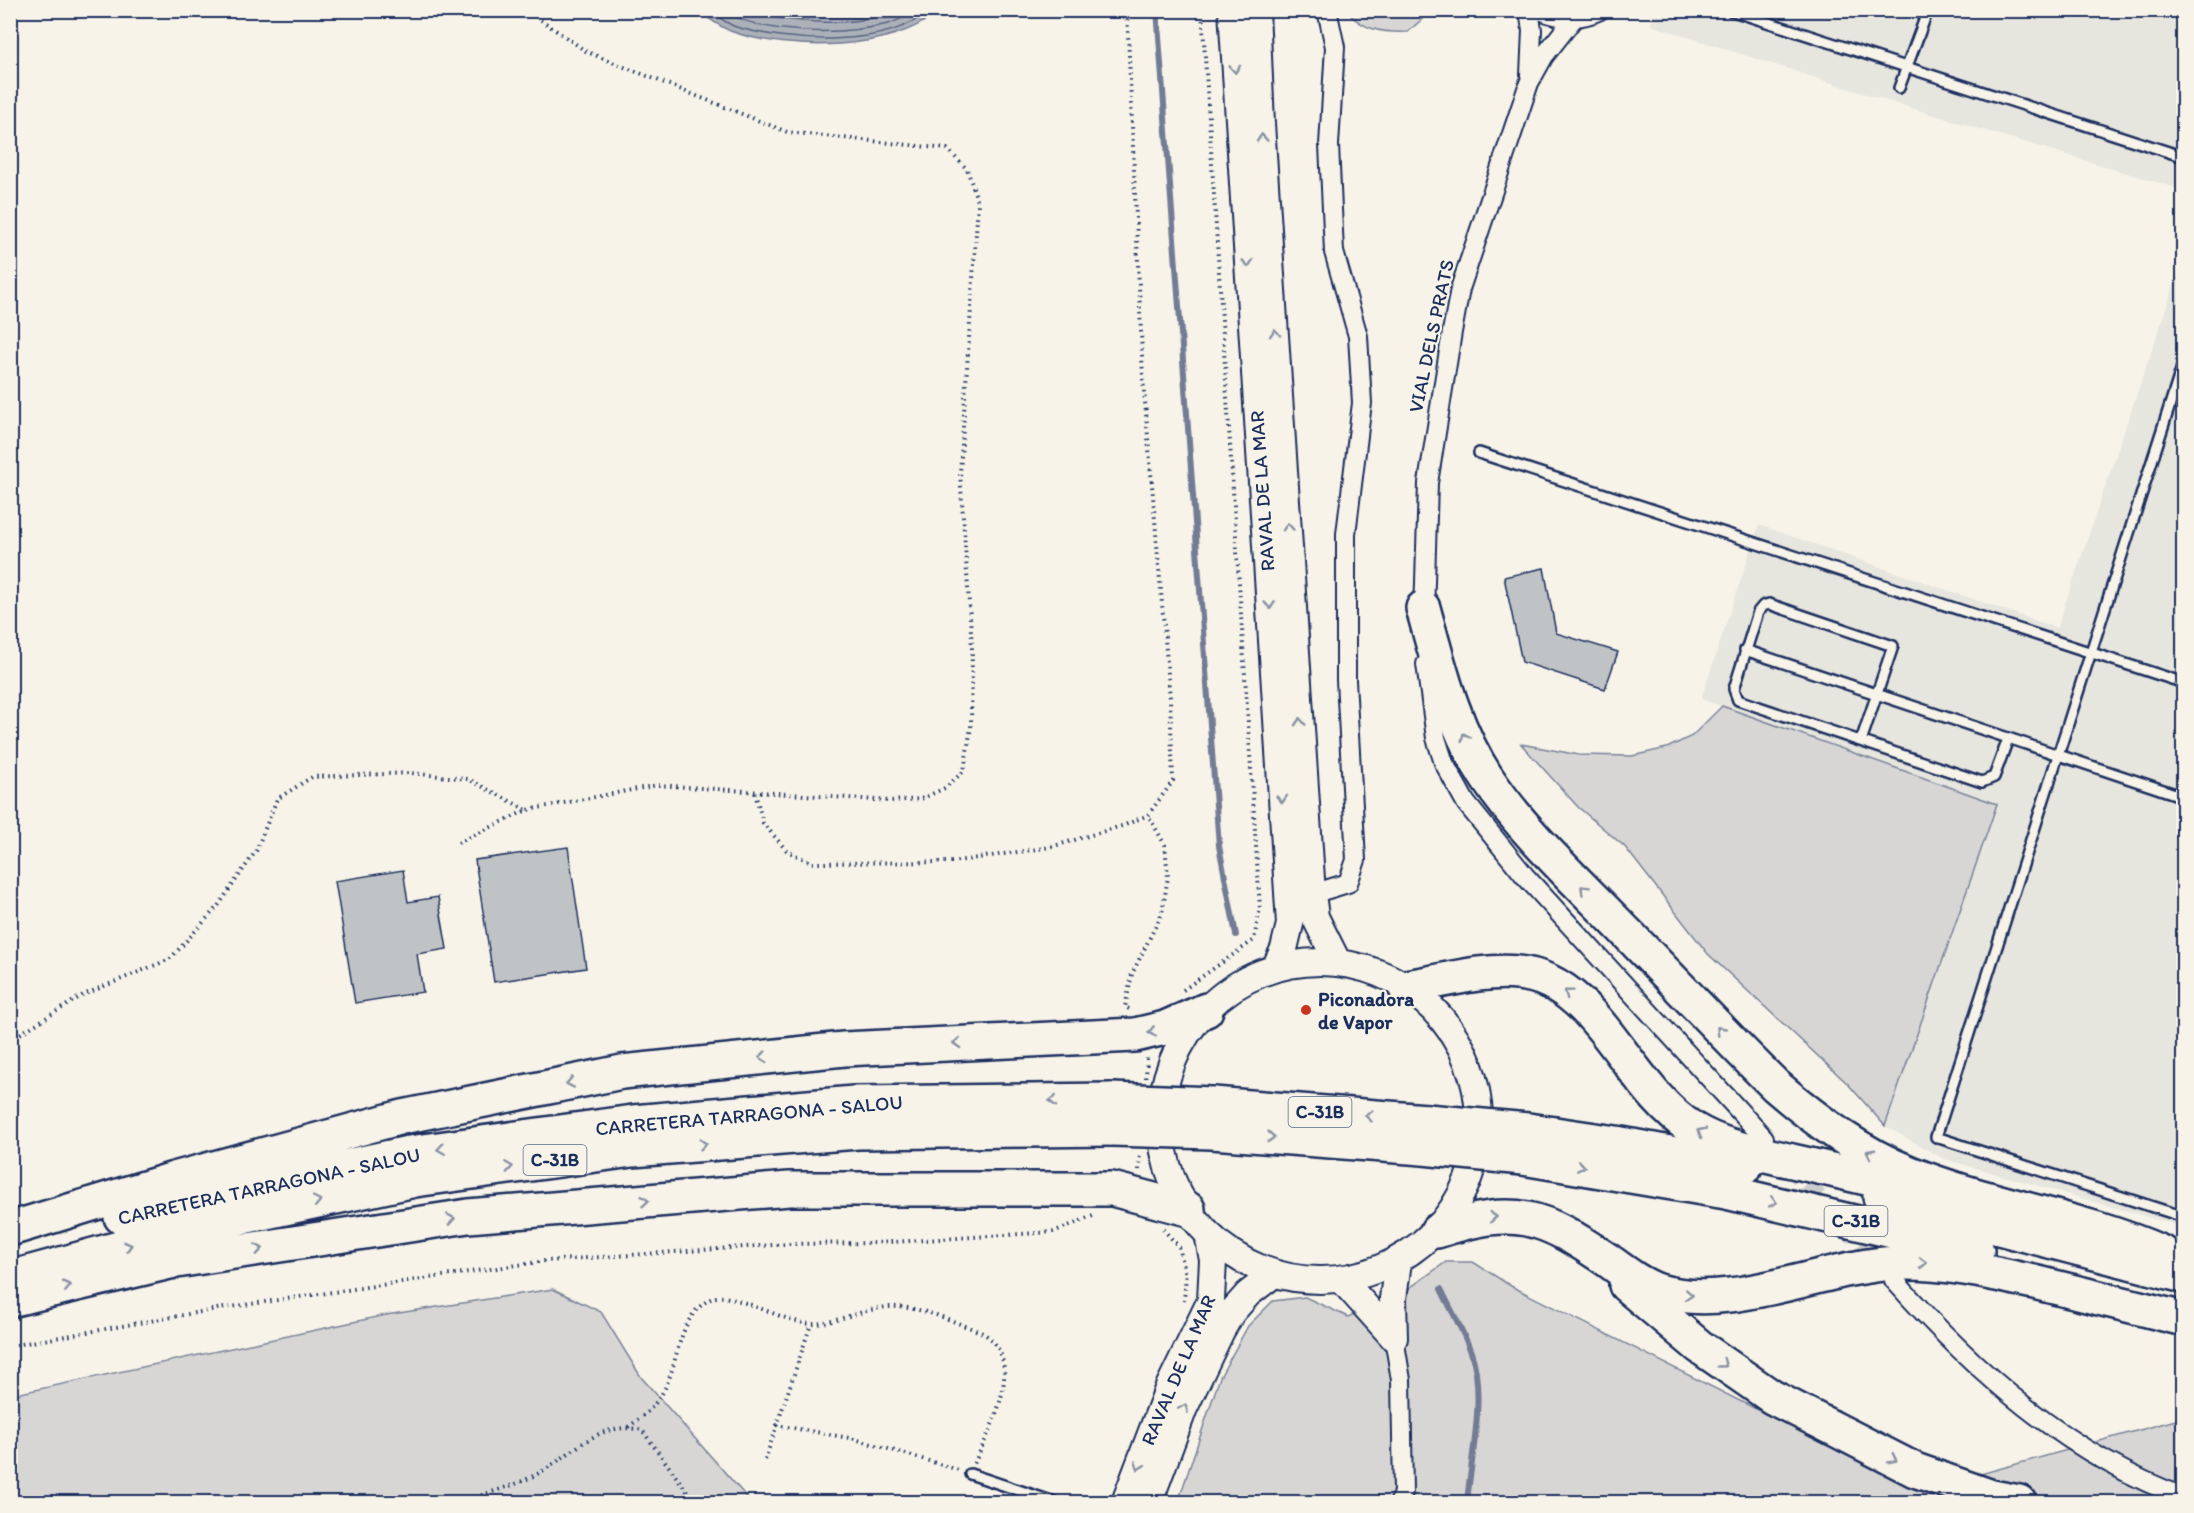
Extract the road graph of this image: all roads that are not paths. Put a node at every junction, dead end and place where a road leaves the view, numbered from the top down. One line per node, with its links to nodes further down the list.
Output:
1 (1232, 10): 27 (street, RAVAL DE LA MAR, one-way to 27)
2 (1256, 10): 25 (street, RAVAL DE LA MAR, one-way to 2)
3 (1327, 10): 25 (street)
4 (1529, 10): 11 (street, VIAL DELS PRATS)
5 (1540, 10): 9 (street)
6 (1600, 10): 9 (street)
7 (1730, 10): 10 (lane)
8 (1928, 10): 10 (lane)
9 (1574, 18): 11 (street, VIAL DELS PRATS)
10 (1908, 68): 12 (lane); 13 (lane)
11 (1529, 83): 16 (street, VIAL DELS PRATS)
12 (1899, 88)
13 (2184, 157)
14 (2184, 361): 18 (lane)
15 (1479, 453): 18 (lane)
16 (1424, 608): 31 (street, VIAL DELS PRATS); 41 (highway, one-way to 16)
17 (1745, 650): 20 (lane); 20 (lane); 22 (lane)
18 (2091, 653): 19 (lane); 23 (lane)
19 (2184, 683)
20 (1877, 694): 21 (lane); 22 (lane)
21 (2008, 739): 22 (lane); 23 (lane)
22 (1861, 741)
23 (2058, 757): 24 (lane); 34 (lane)
24 (2184, 797)
25 (1312, 894): 26 (street, RAVAL DE LA MAR)
26 (1338, 963): 27 (street); 28 (street)
27 (1275, 968): 29 (street)
28 (1405, 987): 36 (street); 41 (highway, one-way to 28)
29 (1206, 1010): 33 (street); 35 (highway, one-way to 35)
30 (1112, 1114): 32 (highway, CARRETERA TARRAGONA - SALOU / C-31B, bridge); 39 (highway, CARRETERA TARRAGONA - SALOU / C-31B, one-way to 39); 43 (highway, CARRETERA TARRAGONA - SALOU / C-31B, one-way to 30)
31 (1764, 1138)
32 (1526, 1144): 41 (highway, C-31B); 47 (highway, C-31B, one-way to 47)
33 (1188, 1209): 38 (street); 46 (highway, one-way to 33)
34 (2184, 1217)
35 (10, 1229)
36 (1437, 1231): 37 (highway, one-way to 37); 40 (street)
37 (1566, 1232): 48 (highway, one-way to 48); 56 (highway, one-way to 56)
38 (1208, 1234): 42 (street); 53 (street, RAVAL DE LA MAR, one-way to 53)
39 (10, 1247)
40 (1398, 1261): 44 (street); 49 (street)
41 (2177, 1262)
42 (1274, 1274): 44 (street); 54 (street, RAVAL DE LA MAR, one-way to 42)
43 (10, 1278)
44 (1342, 1280): 49 (street)
45 (1894, 1280): 51 (street)
46 (10, 1300)
47 (2184, 1305)
48 (2184, 1319)
49 (1394, 1338): 55 (street)
50 (970, 1474): 52 (lane)
51 (2184, 1497)
52 (1054, 1503)
53 (1125, 1503)
54 (1149, 1503)
55 (1400, 1503)
56 (2019, 1503)

